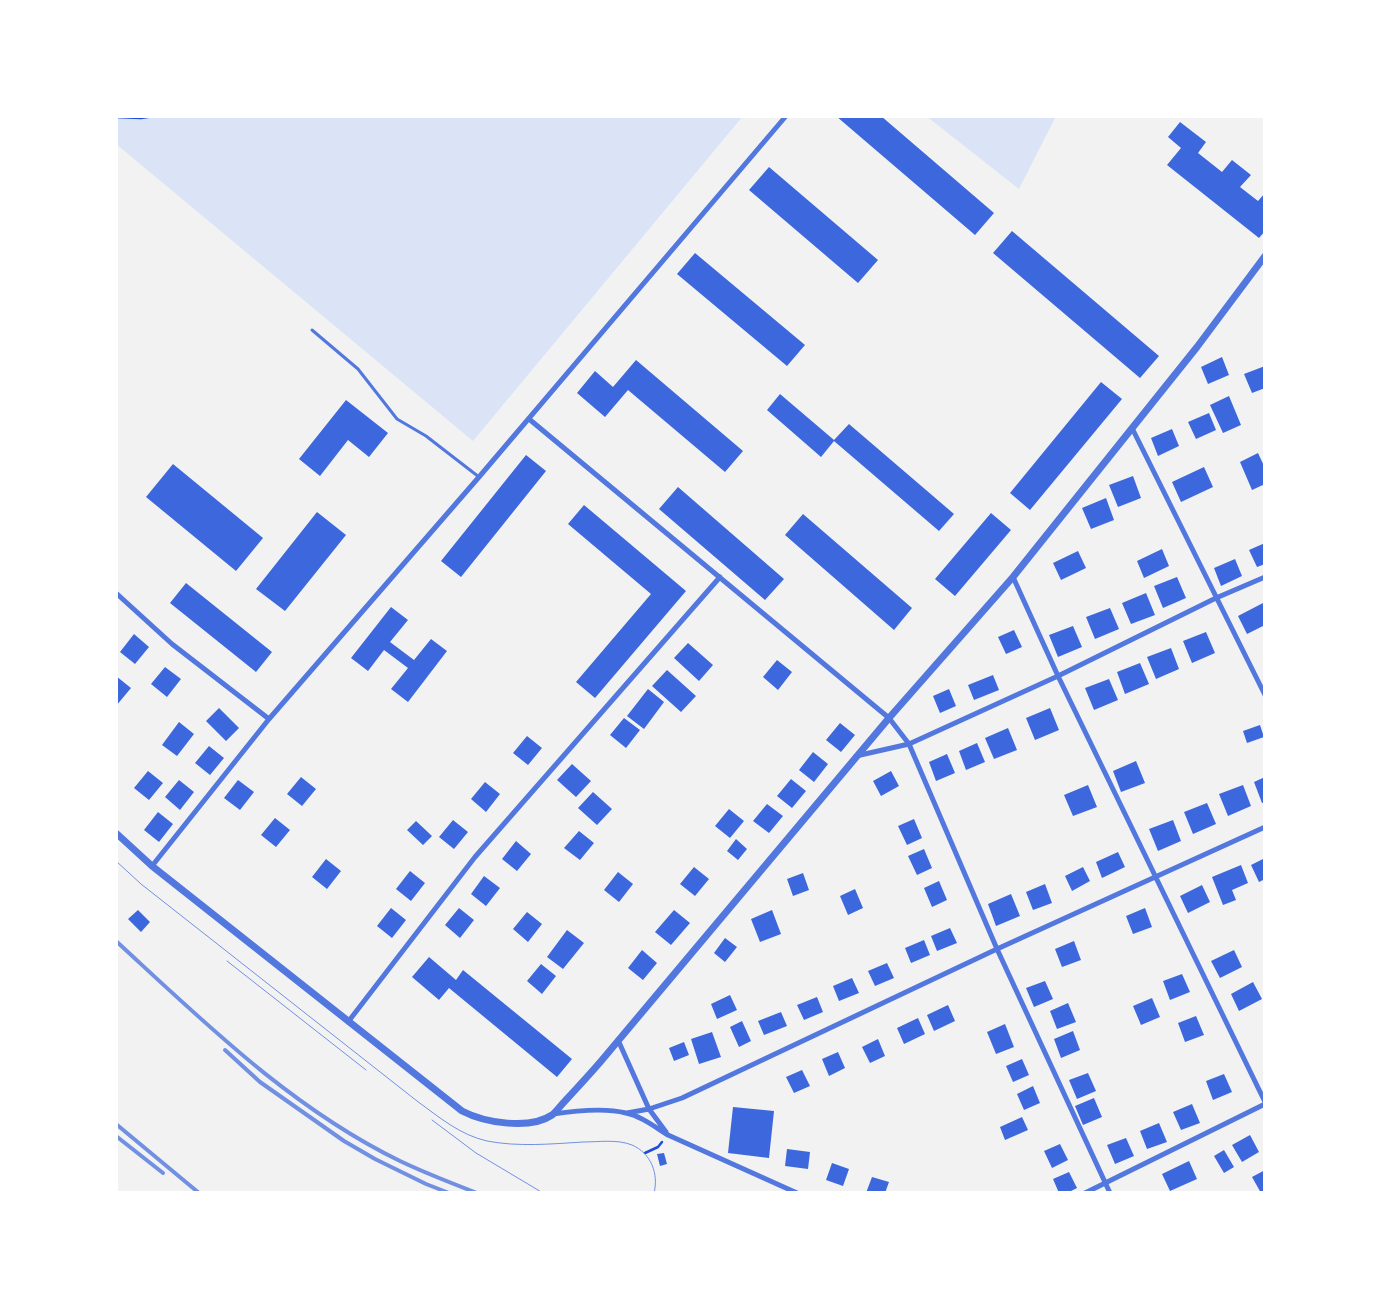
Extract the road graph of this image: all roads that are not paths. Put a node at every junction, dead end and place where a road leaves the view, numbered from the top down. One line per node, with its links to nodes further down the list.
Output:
1 (786, 116): 4 (street)
2 (1265, 256): 5 (street)
3 (312, 330): 6 (lane)
4 (529, 419): 6 (street); 7 (street)
5 (1132, 428): 8 (street); 11 (street)
6 (480, 477): 15 (street)
7 (720, 577): 14 (street); 23 (street)
8 (1013, 577): 12 (street); 14 (street)
9 (1265, 577): 11 (street)
10 (116, 593): 15 (street)
11 (1216, 598): 12 (street); 13 (street)
12 (1058, 676): 16 (street); 21 (street)
13 (1265, 695)
14 (889, 718): 16 (street); 17 (street)
15 (269, 719): 20 (street)
16 (909, 744): 17 (street); 22 (street)
17 (856, 756): 24 (street)
18 (1265, 826): 21 (street)
19 (116, 833): 20 (street)
20 (152, 866): 23 (street)
21 (1156, 876): 22 (street); 25 (street)
22 (997, 949): 26 (street); 30 (street)
23 (348, 1022): 28 (street)
24 (618, 1040): 26 (street); 28 (street)
25 (1265, 1103): 30 (street)
26 (649, 1109): 27 (street); 29 (street)
27 (627, 1113): 28 (street); 29 (street)
28 (553, 1114)
29 (668, 1134): 31 (street)
30 (1105, 1182): 32 (street); 33 (street)
31 (797, 1193)
32 (1085, 1193)
33 (1110, 1193)

